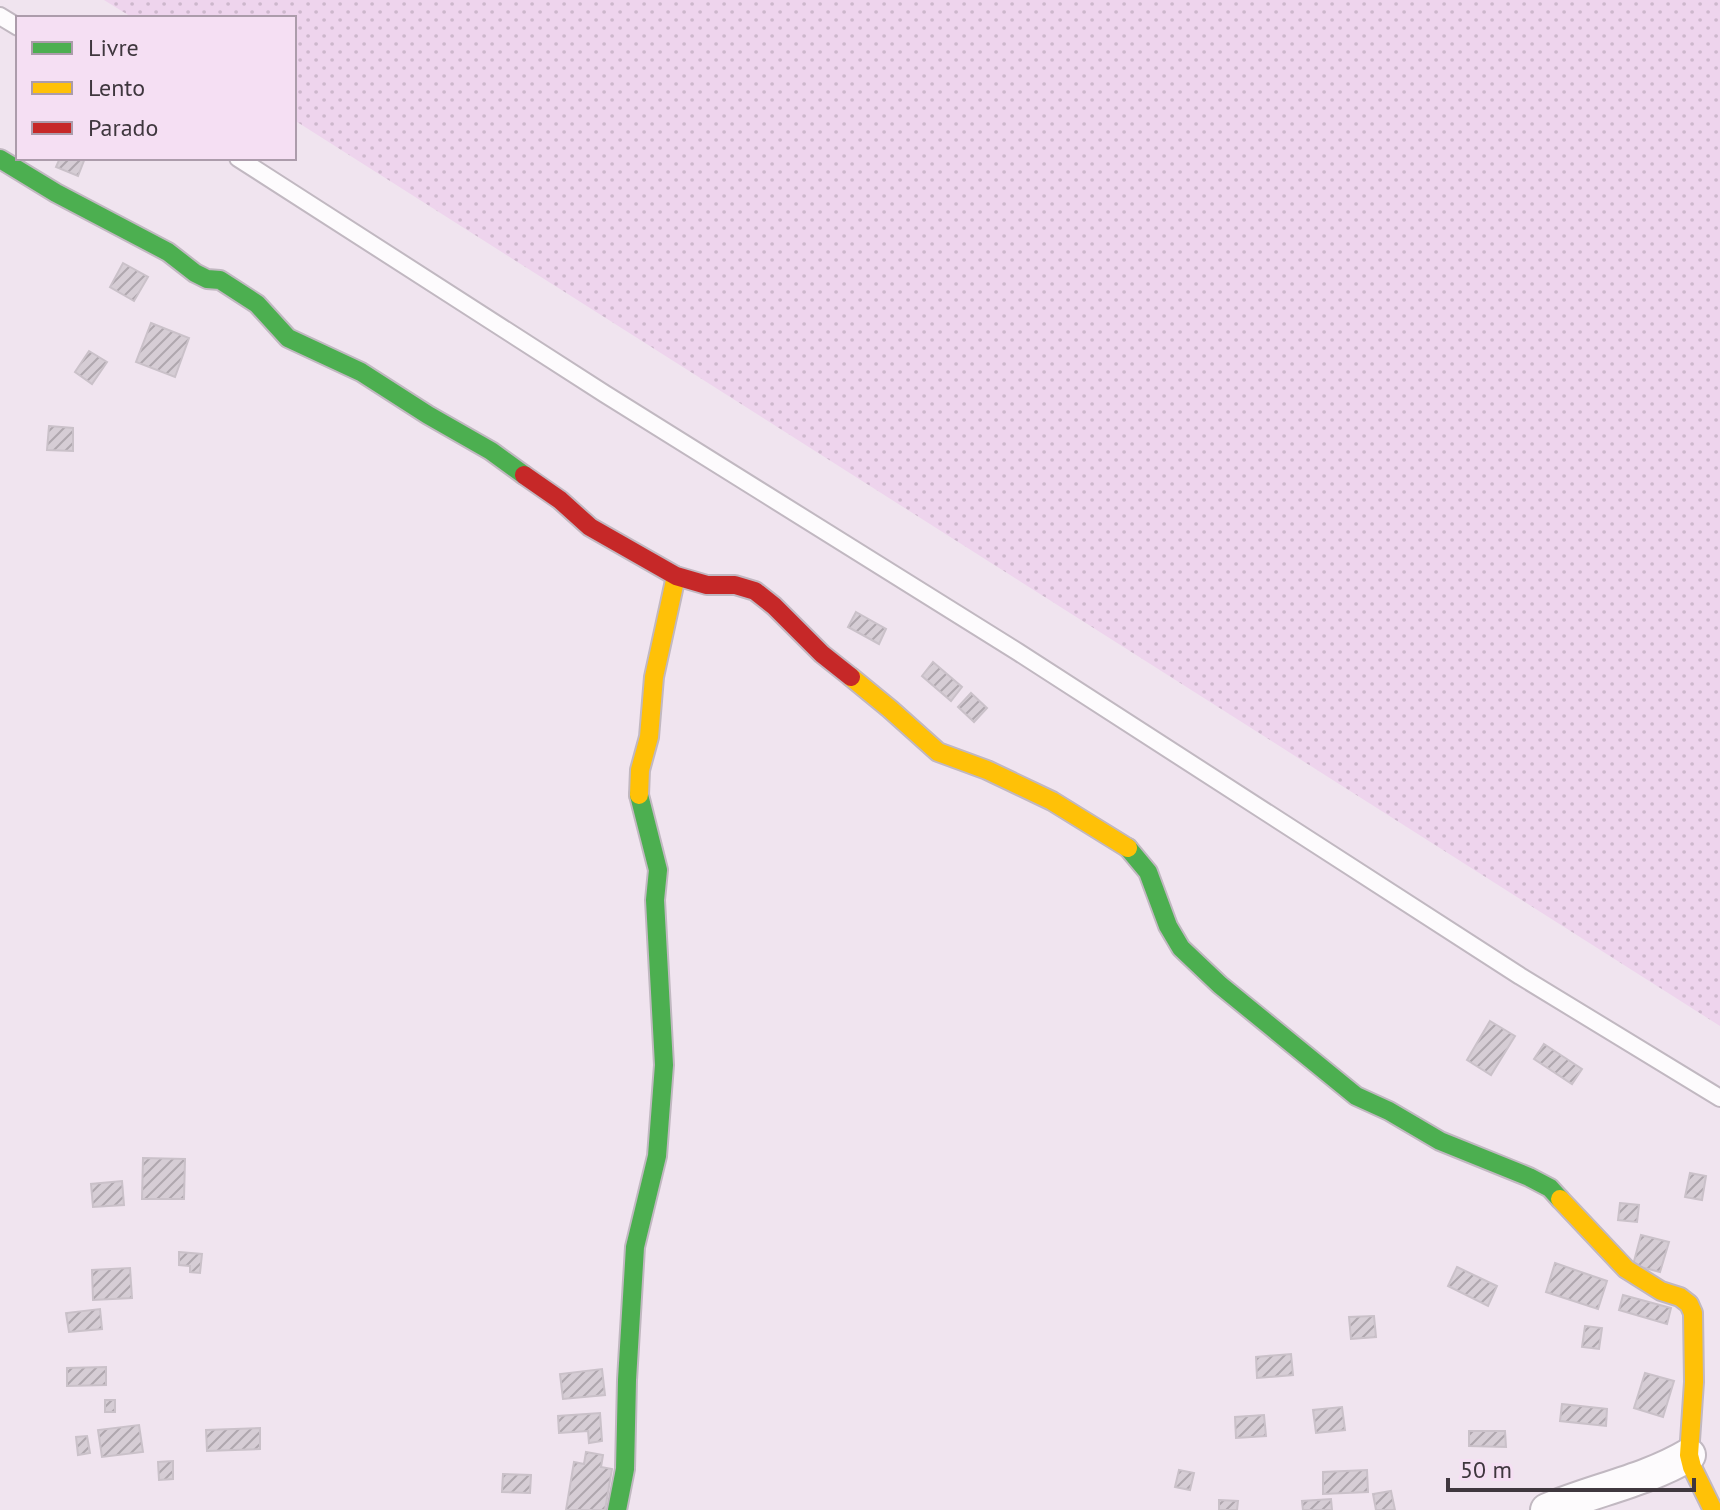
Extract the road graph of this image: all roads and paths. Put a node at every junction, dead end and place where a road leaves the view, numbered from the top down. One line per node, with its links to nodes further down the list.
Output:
1 (0, 159): 3 (street)
2 (241, 160): 4 (lane)
3 (676, 576): 5 (street); 6 (street)
4 (1720, 1098)
5 (1689, 1455): 7 (street); 8 (street)
6 (617, 1510)
7 (1547, 1510)
8 (1713, 1510)

